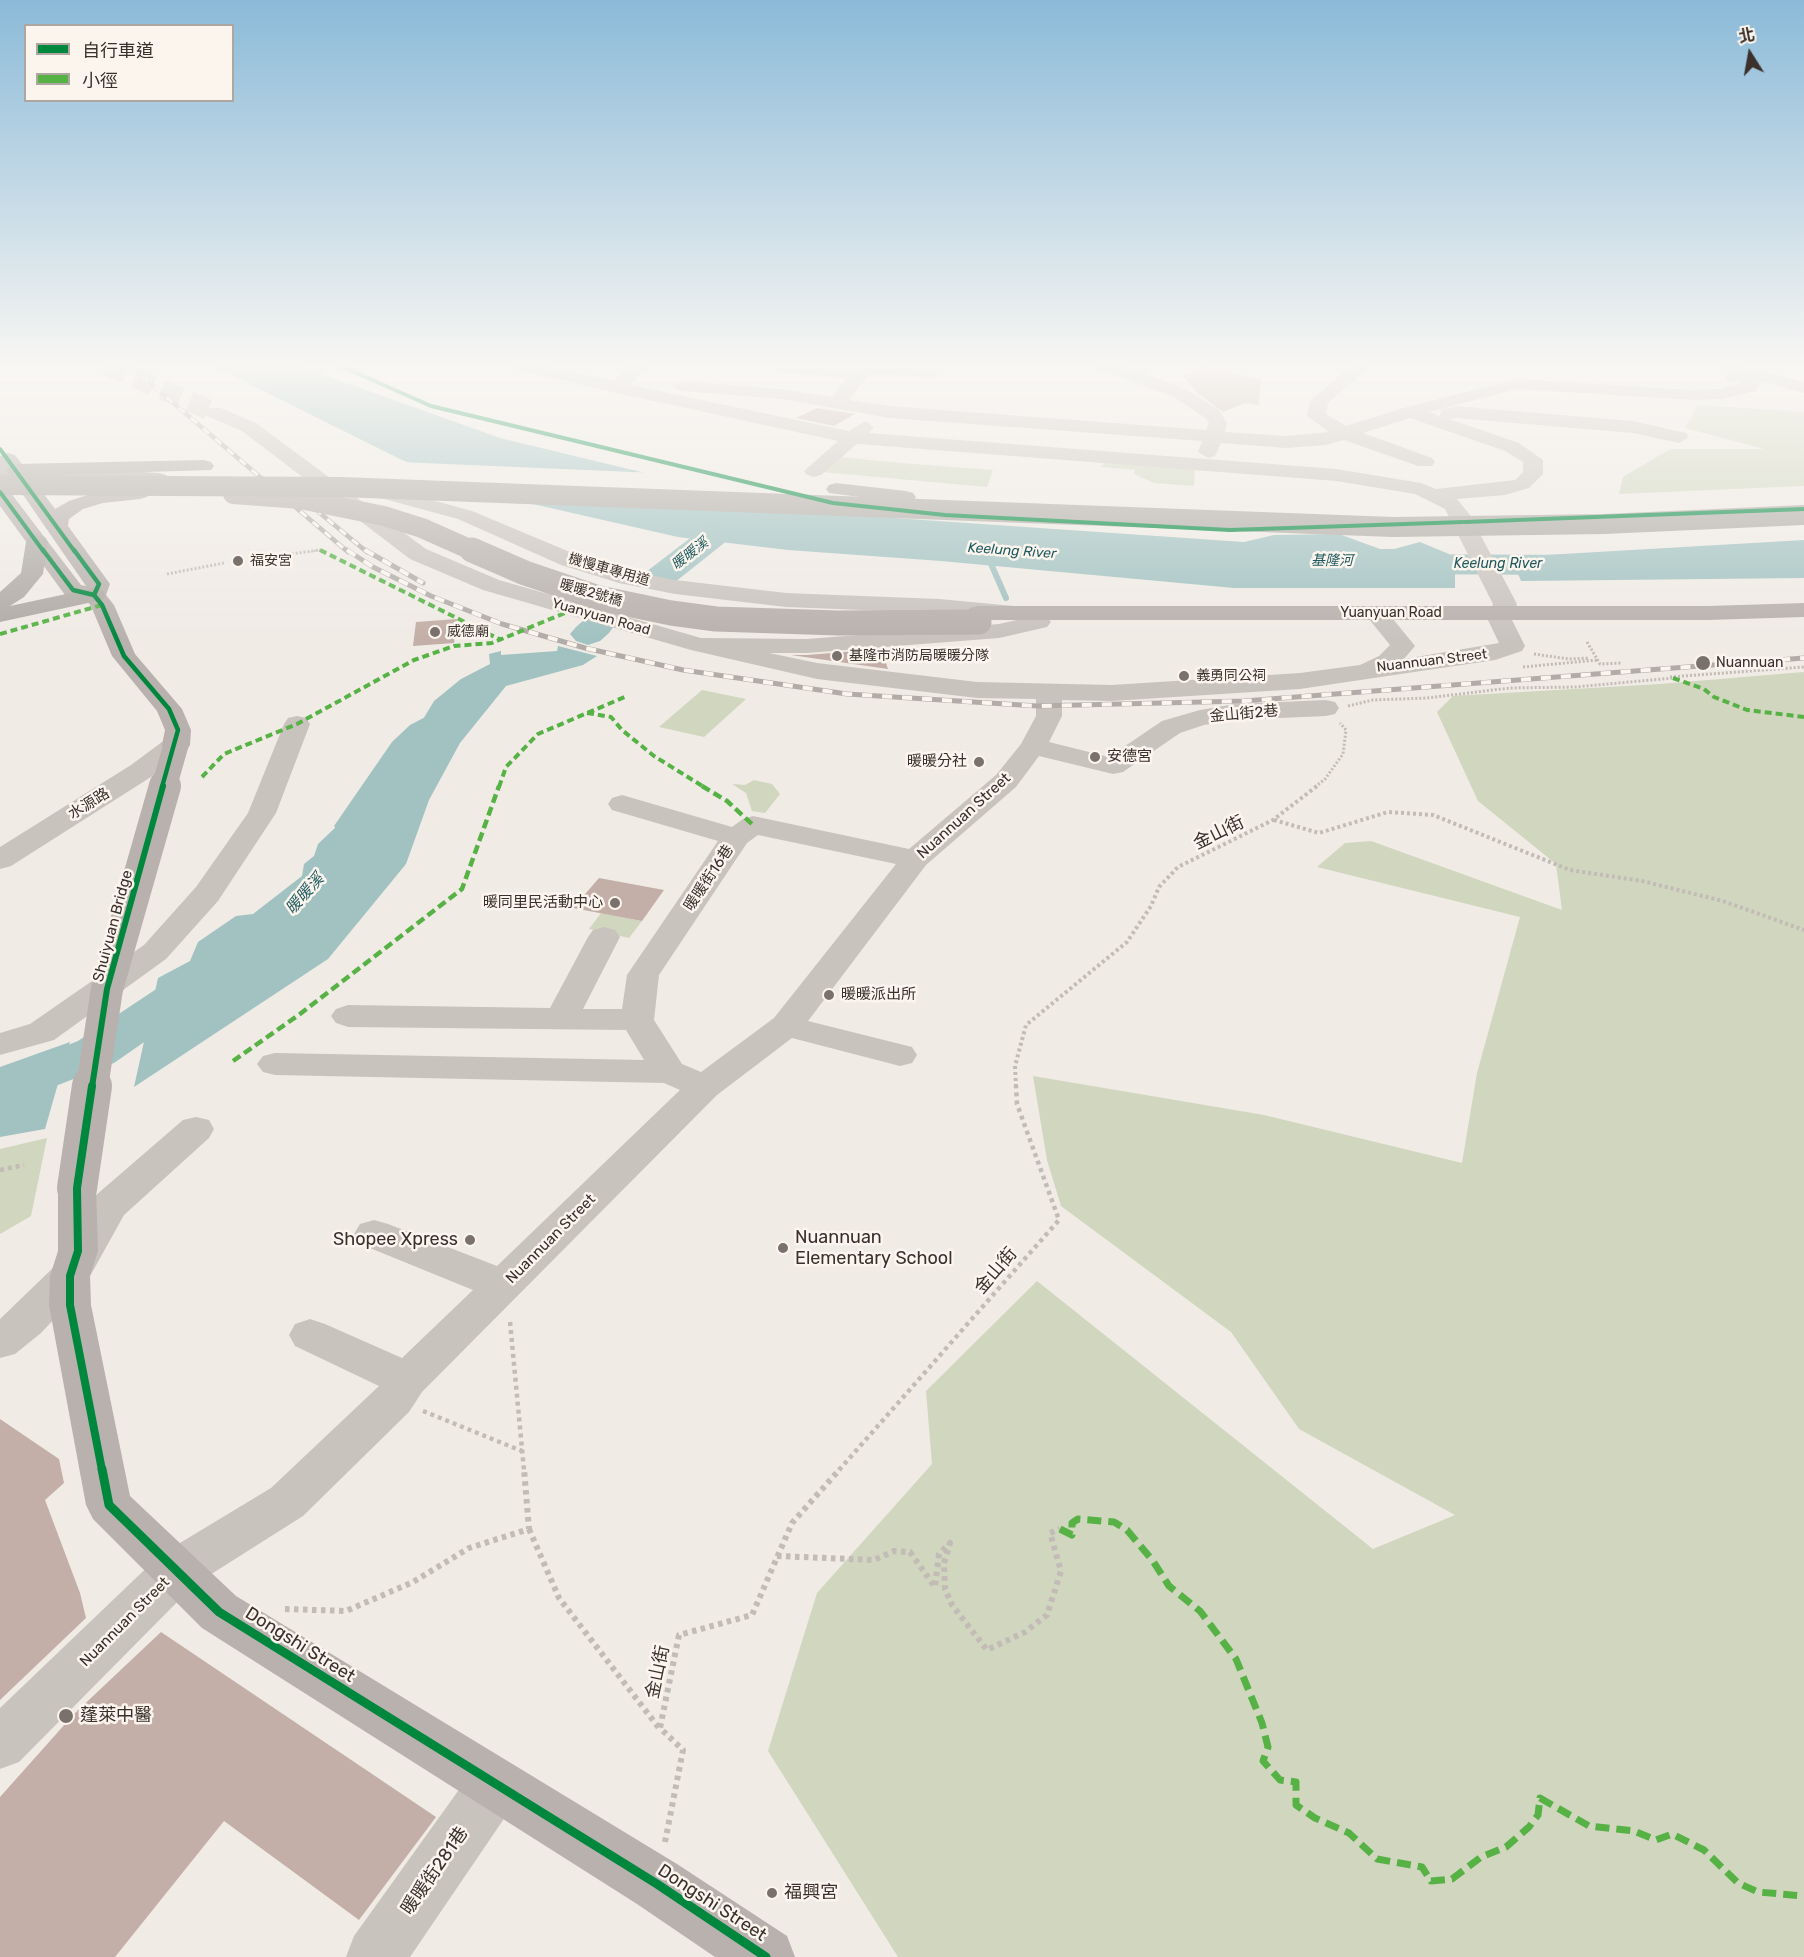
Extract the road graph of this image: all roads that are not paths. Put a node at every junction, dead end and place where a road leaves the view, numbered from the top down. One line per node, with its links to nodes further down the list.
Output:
1 (301, 457): 12 (street, Yuanyuan Road)
2 (831, 457): 11 (street)
3 (1087, 457): 9 (street)
4 (1207, 457): 9 (street)
5 (1412, 457): 7 (street)
6 (1529, 457): 19 (street)
7 (1425, 462)
8 (270, 466): 12 (highway)
9 (1204, 466): 19 (street)
10 (5, 471): 14 (main road); 14 (highway); 16 (main road); 20 (highway)
11 (814, 471)
12 (326, 472): 34 (street, 機慢車專用道); 36 (street, Yuanyuan Road)
13 (630, 475): 20 (highway)
14 (228, 482): 15 (highway, bridge); 17 (highway, bridge); 18 (main road); 23 (highway, bridge); 33 (main road, 暖暖2號橋, bridge)
15 (0, 485)
16 (30, 489): 17 (main road); 18 (main road); 25 (main road)
17 (0, 492): 26 (main road)
18 (156, 492): 25 (main road)
19 (1435, 495): 24 (street)
20 (906, 497): 21 (highway)
21 (1804, 504)
22 (1804, 509): 24 (street)
23 (1804, 515)
24 (1463, 522): 30 (street)
25 (57, 527): 27 (main road)
26 (37, 542): 27 (main road); 28 (highway)
27 (94, 595): 31 (highway); 41 (main road)
28 (0, 602)
29 (1804, 610): 30 (main road, Yuanyuan Road)
30 (1502, 612): 32 (main road, Yuanyuan Road); 35 (main road, Yuanyuan Road); 37 (street, Nuannuan Street)
31 (0, 615)
32 (1378, 617): 34 (main road, Yuanyuan Road); 37 (street, Nuannuan Street)
33 (979, 618): 34 (main road, Yuanyuan Road)
34 (1029, 618): 36 (street, Yuanyuan Road)
35 (1804, 619)
36 (700, 645): 38 (street, Nuannuan Street)
37 (1357, 671): 38 (street, Nuannuan Street)
38 (1048, 692): 42 (street, Nuannuan Street)
39 (1326, 708): 42 (street, 金山街2巷)
40 (297, 724): 52 (street)
41 (176, 745): 46 (street, 水源路); 58 (main road, Shuiyuan Bridge, bridge)
42 (1033, 746): 45 (street, Nuannuan Street)
43 (622, 804): 44 (street)
44 (736, 837): 45 (street, 暖暖街16巷); 50 (street, 暖暖街16巷)
45 (915, 859): 51 (street, Nuannuan Street)
46 (0, 860)
47 (604, 937): 49 (street)
48 (348, 1016): 49 (street)
49 (561, 1019): 50 (street)
50 (637, 1020): 55 (street)
51 (786, 1026): 53 (street); 56 (street, Nuannuan Street)
52 (0, 1044)
53 (900, 1055)
54 (275, 1064): 55 (street)
55 (669, 1072): 56 (street)
56 (704, 1088): 61 (street, Nuannuan Street)
57 (195, 1129): 60 (street)
58 (77, 1188): 60 (main road, Dongshi Street)
59 (374, 1234): 61 (street)
60 (70, 1276): 63 (street); 65 (main road, Dongshi Street)
61 (505, 1286): 64 (street, Nuannuan Street)
62 (310, 1335): 64 (street)
63 (0, 1342)
64 (401, 1390): 65 (street, Nuannuan Street)
65 (177, 1570): 66 (street, Nuannuan Street); 67 (main road, Dongshi Street)
66 (0, 1744)
67 (495, 1785): 68 (street, 暖暖街281巷); 69 (main road, Dongshi Street)
68 (375, 1957)
69 (766, 1957)

